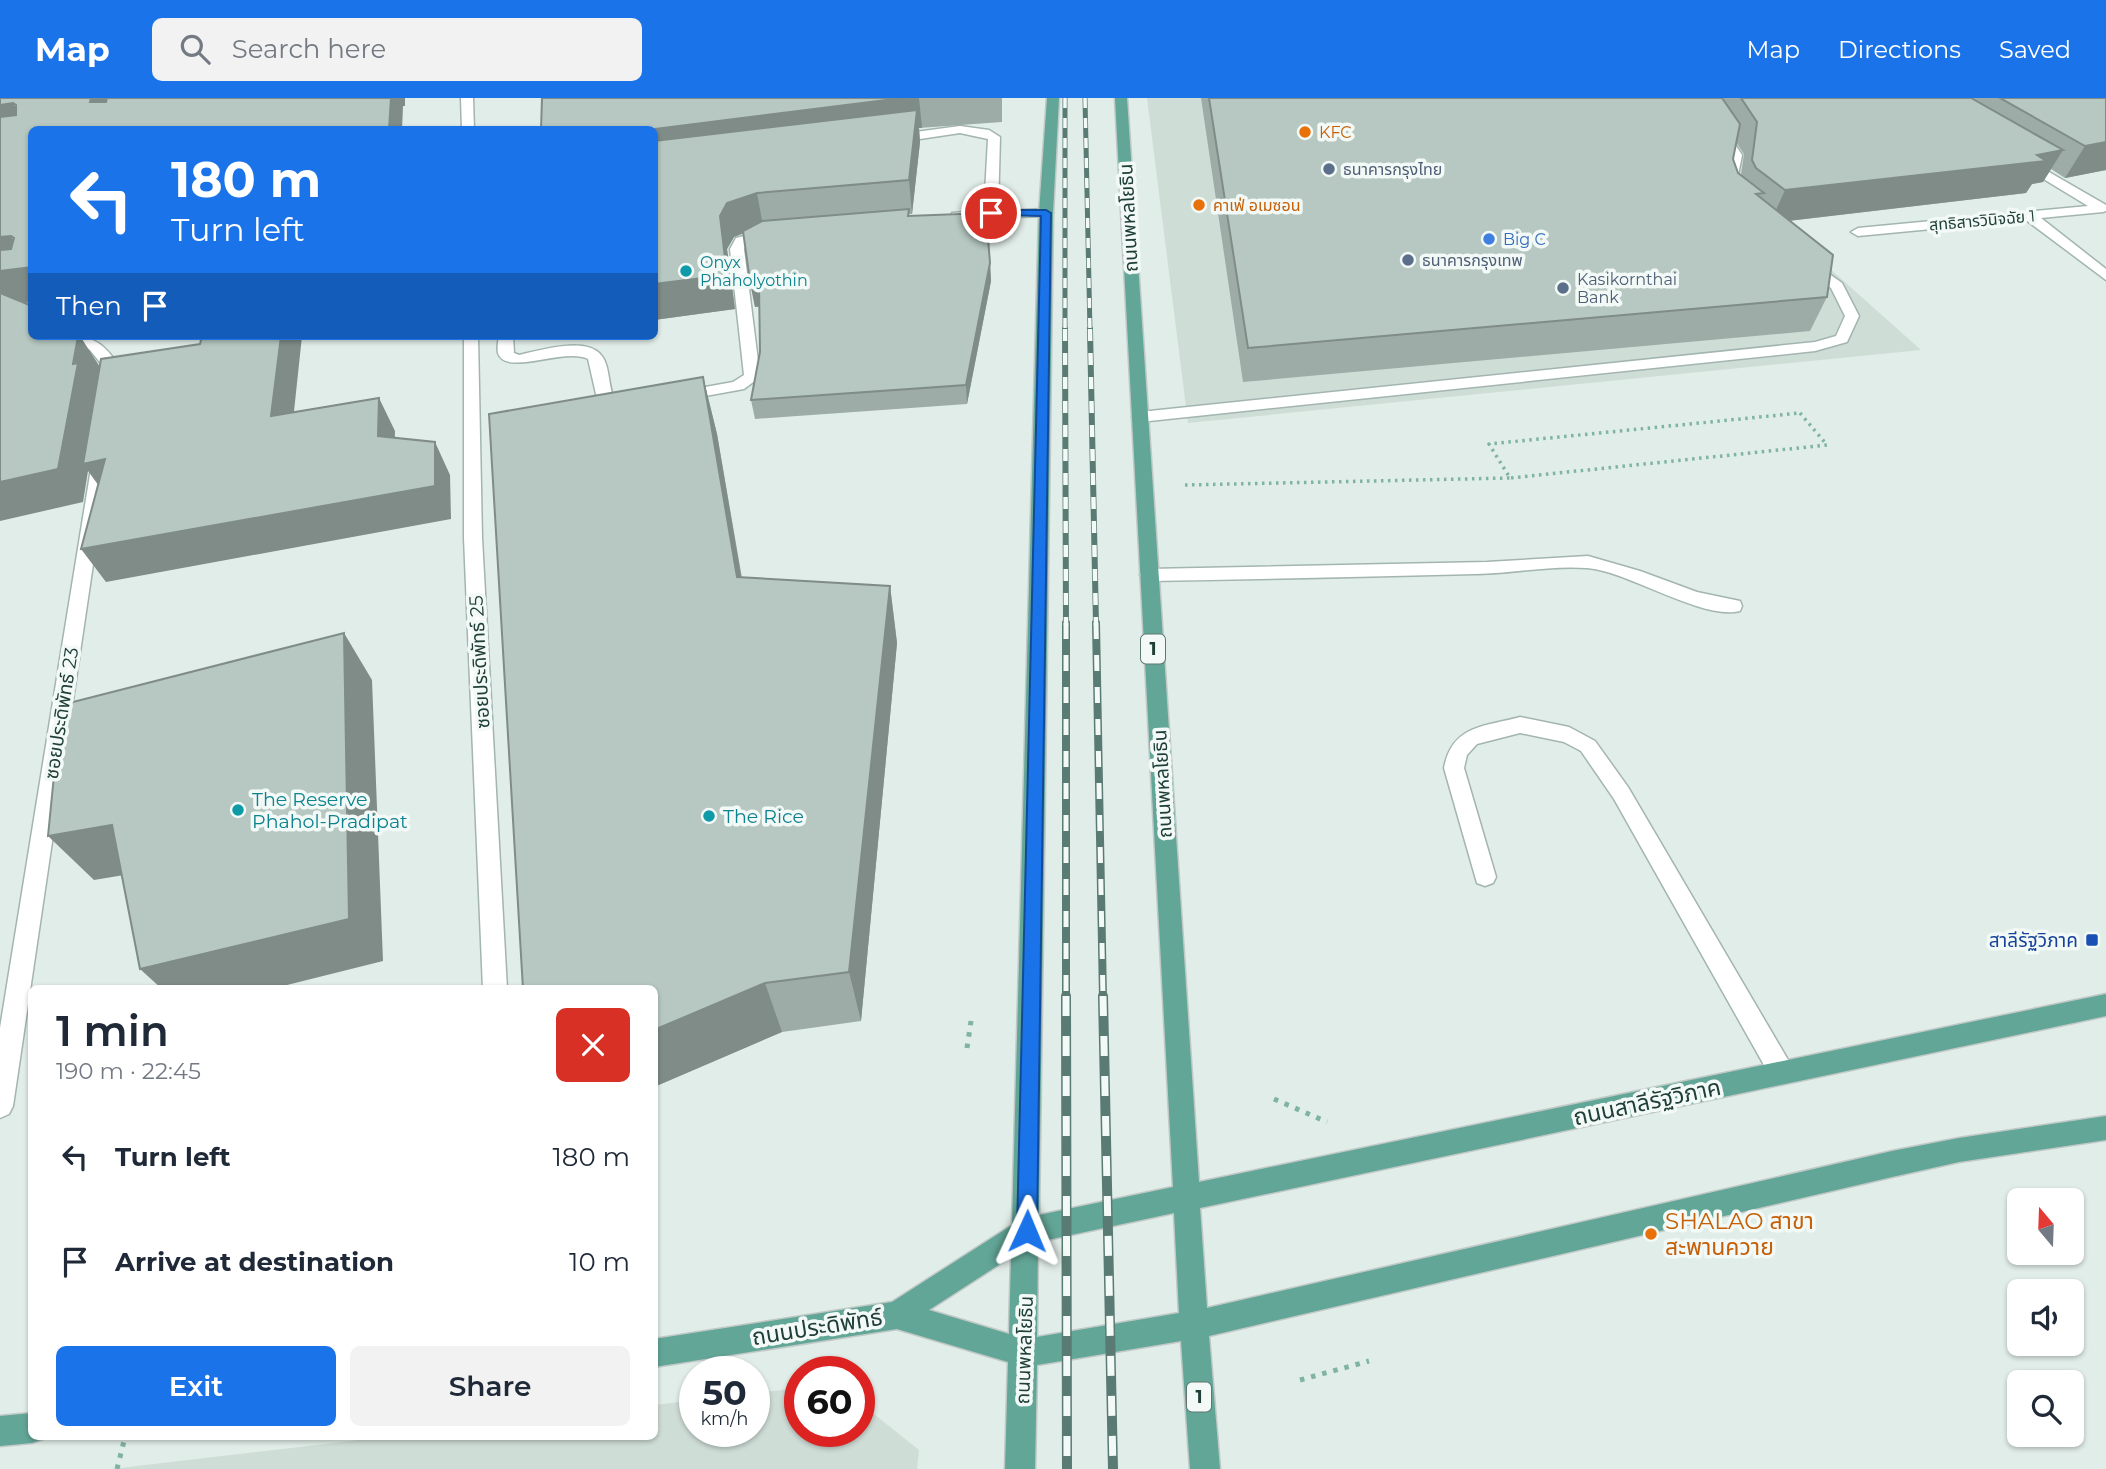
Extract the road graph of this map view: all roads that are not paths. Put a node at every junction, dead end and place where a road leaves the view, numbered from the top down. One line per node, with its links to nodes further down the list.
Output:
1 (467, 98): 5 (street)
2 (1053, 98): 11 (main road, ถนนพหลโยธิน)
3 (1121, 98): 24 (main road, ถนนพหลโยธิน / 1)
4 (1699, 98): 8 (street)
5 (468, 126)
6 (876, 141): 10 (street)
7 (2008, 153): 9 (street)
8 (1734, 204)
9 (2103, 208): 12 (street, สุทธิสารวินิจฉัย 1)
10 (991, 213): 11 (street); 13 (street)
11 (1046, 213): 35 (main road, ถนนพหลโยธิน)
12 (2029, 215): 15 (street, สุทธิสารวินิจฉัย 1); 17 (street)
13 (938, 218)
14 (790, 231): 22 (street)
15 (1858, 232)
16 (1796, 253): 24 (street)
17 (2106, 276)
18 (85, 340): 21 (street)
19 (471, 340): 29 (street, ซอยประดิพัทธ์ 25)
20 (506, 340): 23 (street)
21 (110, 397)
22 (663, 398)
23 (638, 402)
24 (1140, 417): 26 (main road, ถนนพหลโยธิน / 1)
25 (104, 438): 32 (street, ซอยประดิพัทธ์ 23)
26 (1149, 575): 27 (street); 34 (main road, ถนนพหลโยธิน / 1)
27 (1733, 606)
28 (1485, 877): 31 (street)
29 (495, 985)
30 (2106, 1004): 31 (main road, ถนนสาลีรัฐวิภาค)
31 (1782, 1073): 34 (main road, ถนนสาลีรัฐวิภาค)
32 (0, 1106)
33 (2106, 1128): 37 (main road)
34 (1188, 1199): 35 (main road, ถนนประดิพัทธ์); 37 (main road, ถนนพหลโยธิน / 1)
35 (1027, 1231): 36 (main road, ถนนประดิพัทธ์); 39 (main road, ถนนพหลโยธิน)
36 (897, 1315): 38 (main road, ถนนประดิพัทธ์); 39 (main road, ถนนประดิพัทธ์)
37 (1194, 1325): 39 (main road, ถนนประดิพัทธ์); 43 (main road, ถนนพหลโยธิน / 1)
38 (658, 1352)
39 (1024, 1353): 42 (main road, ถนนพหลโยธิน)
40 (28, 1428): 41 (main road)
41 (0, 1431)
42 (1020, 1469)
43 (1205, 1469)

